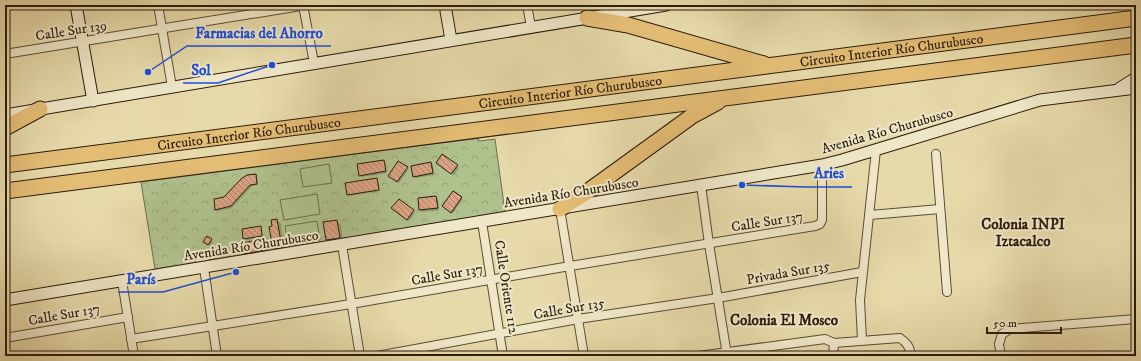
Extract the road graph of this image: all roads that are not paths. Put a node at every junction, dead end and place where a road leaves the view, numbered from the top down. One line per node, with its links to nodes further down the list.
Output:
1 (76, 5): 12 (main road)
2 (158, 5): 10 (street)
3 (304, 5): 10 (street, Calle Sur 139); 15 (street)
4 (445, 5): 11 (main road)
5 (527, 5): 9 (street)
6 (666, 5): 7 (main road)
7 (587, 18): 9 (main road); 16 (highway)
8 (1136, 18): 16 (highway, Circuito Interior Río Churubusco)
9 (531, 27): 11 (main road)
10 (162, 29): 12 (street, Calle Sur 139); 18 (street)
11 (451, 40): 15 (main road)
12 (82, 41): 14 (street, Calle Sur 139); 22 (main road)
13 (1136, 44): 21 (highway, Circuito Interior Río Churubusco)
14 (5, 54)
15 (314, 64): 18 (main road)
16 (771, 66): 29 (highway, Circuito Interior Río Churubusco)
17 (1136, 78): 20 (main road)
18 (172, 87): 22 (main road)
19 (1136, 88): 20 (main road, Avenida Río Churubusco)
20 (1114, 91): 26 (main road, Avenida Río Churubusco)
21 (729, 97): 31 (highway, Circuito Interior Río Churubusco); 32 (highway)
22 (93, 100): 23 (main road)
23 (40, 109): 24 (main road); 25 (highway)
24 (5, 115)
25 (5, 128)
26 (876, 150): 28 (main road, Avenida Río Churubusco); 34 (street)
27 (936, 154): 33 (street)
28 (822, 165): 30 (main road, Avenida Río Churubusco); 36 (street, Calle Sur 137)
29 (5, 166)
30 (701, 185): 32 (main road, Avenida Río Churubusco); 36 (street)
31 (5, 191)
32 (560, 209): 35 (main road, Avenida Río Churubusco); 38 (street)
33 (940, 210): 34 (street); 43 (street)
34 (870, 215): 40 (street)
35 (482, 222): 37 (main road, Avenida Río Churubusco); 41 (street, Calle Oriente 112)
36 (709, 244): 38 (street, Calle Sur 137); 44 (street)
37 (342, 245): 39 (main road, Avenida Río Churubusco); 46 (street)
38 (570, 266): 41 (street, Calle Sur 137); 48 (street)
39 (204, 268): 42 (main road, Avenida Río Churubusco); 50 (street)
40 (862, 272): 44 (street, Privada Sur 135); 54 (street)
41 (490, 280): 46 (street, Calle Sur 137); 51 (street, Calle Oriente 112)
42 (122, 281): 45 (main road, Avenida Río Churubusco); 47 (street)
43 (947, 292)
44 (718, 298): 48 (street, Calle Sur 135); 56 (street)
45 (5, 300)
46 (351, 304): 50 (street, Calle Sur 137); 59 (street)
47 (128, 317): 52 (street, Calle Sur 137); 53 (street)
48 (578, 319): 51 (street, Calle Sur 135); 62 (street)
49 (1136, 319): 66 (street)
50 (213, 325): 53 (street, Calle Sur 137); 58 (street)
51 (499, 333): 60 (street, Calle Sur 135); 61 (street, Calle Oriente 112)
52 (5, 338)
53 (131, 339): 57 (street)
54 (862, 340): 55 (street); 65 (street)
55 (834, 343): 56 (street); 64 (street)
56 (727, 354): 63 (street)
57 (134, 356)
58 (217, 356)
59 (360, 356)
60 (377, 356)
61 (503, 356)
62 (584, 356)
63 (698, 356)
64 (833, 356)
65 (911, 356)
66 (1000, 356)

